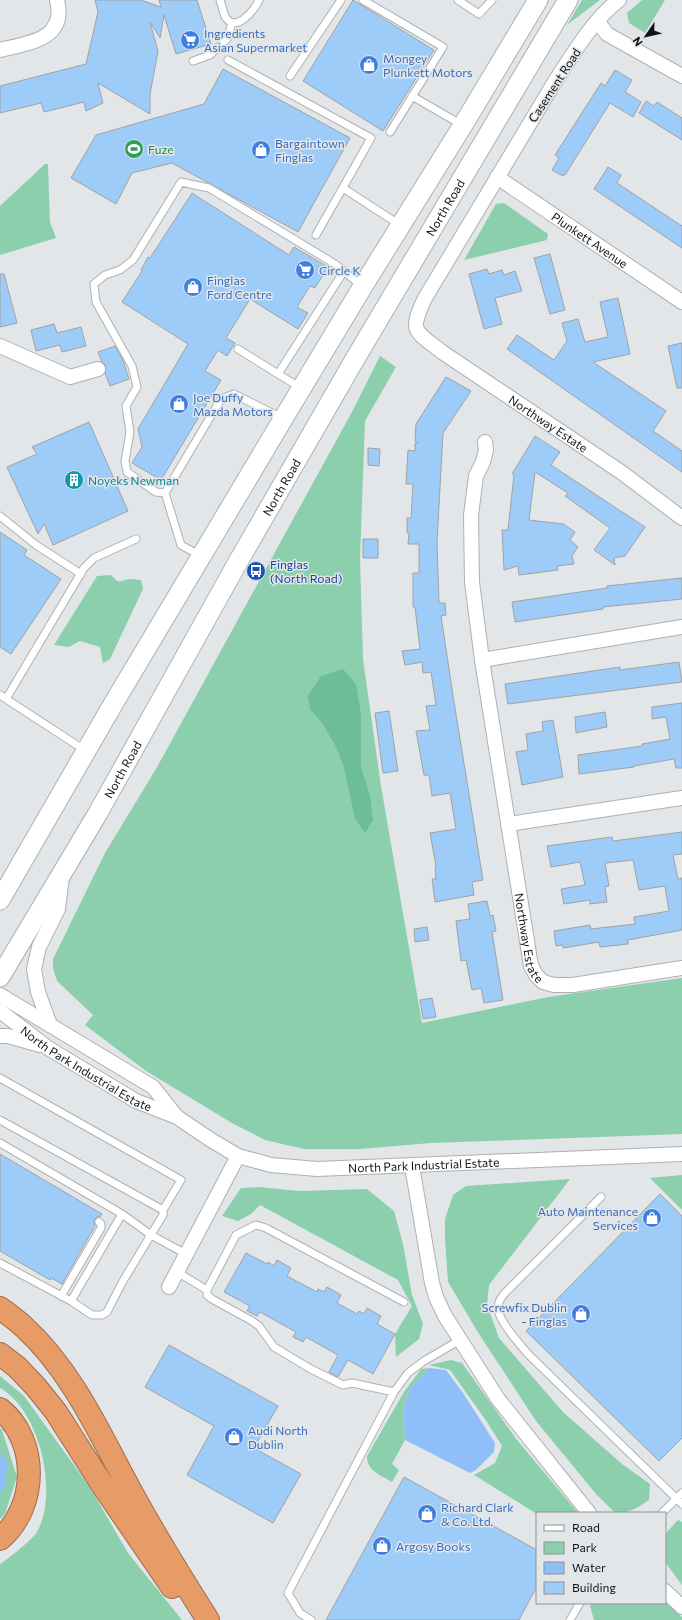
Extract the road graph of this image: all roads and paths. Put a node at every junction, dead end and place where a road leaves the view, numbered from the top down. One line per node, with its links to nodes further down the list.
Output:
1 (57, 0): 13 (street)
2 (220, 0): 12 (lane)
3 (259, 0): 12 (lane)
4 (341, 0): 16 (lane)
5 (363, 0): 18 (lane)
6 (458, 0): 7 (lane)
7 (492, 0)
8 (538, 0): 19 (main road)
9 (568, 0): 48 (main road, North Road)
10 (619, 0): 11 (street, Casement Road)
11 (598, 22): 17 (street); 21 (street, Casement Road)
12 (232, 23): 15 (lane)
13 (0, 50)
14 (228, 60): 22 (lane)
15 (193, 61)
16 (290, 76)
17 (682, 76)
18 (412, 96): 19 (lane); 20 (lane)
19 (464, 125): 23 (main road)
20 (390, 132)
21 (497, 177): 27 (street, Plunkett Avenue); 28 (street, Casement Road)
22 (343, 188): 23 (lane); 24 (lane)
23 (401, 225): 26 (main road)
24 (316, 235)
25 (344, 271): 26 (lane); 32 (lane); 36 (lane)
26 (363, 286): 33 (main road)
27 (682, 302)
28 (416, 328): 38 (street, Northway Estate)
29 (0, 346): 31 (street)
30 (238, 349): 32 (lane)
31 (98, 369)
32 (278, 374): 33 (lane)
33 (301, 388): 34 (main road)
34 (283, 419): 36 (lane); 40 (main road)
35 (485, 442): 43 (street, Northway Estate)
36 (165, 493): 40 (lane)
37 (0, 516): 41 (lane)
38 (682, 518)
39 (136, 539): 41 (lane)
40 (201, 556): 45 (main road)
41 (81, 574): 44 (lane)
42 (682, 627): 43 (street)
43 (482, 660): 47 (street, Northway Estate)
44 (3, 697): 45 (lane)
45 (86, 751): 49 (main road)
46 (682, 798): 47 (street)
47 (508, 824): 50 (street, Northway Estate)
48 (62, 874): 51 (main road, North Road); 54 (street, North Park Industrial Estate)
49 (0, 900)
50 (682, 968)
51 (0, 977)
52 (0, 995): 54 (street, North Park Industrial Estate)
53 (0, 1011): 56 (street, North Park Industrial Estate)
54 (50, 1025): 58 (street, North Park Industrial Estate)
55 (0, 1036): 56 (street)
56 (48, 1048): 58 (street, North Park Industrial Estate)
57 (0, 1078): 65 (lane)
58 (177, 1117): 62 (street, North Park Industrial Estate)
59 (0, 1120): 65 (lane)
60 (0, 1143): 66 (lane)
61 (682, 1154): 63 (street, North Park Industrial Estate)
62 (238, 1156): 63 (street, North Park Industrial Estate); 69 (street)
63 (412, 1166): 78 (street)
64 (602, 1197): 82 (lane)
65 (163, 1210): 68 (lane)
66 (122, 1214): 68 (lane); 75 (lane)
67 (99, 1222): 74 (lane)
68 (150, 1235): 69 (lane); 75 (lane)
69 (186, 1254): 71 (street)
70 (0, 1263): 74 (lane)
71 (177, 1272): 72 (street); 73 (lane)
72 (169, 1287)
73 (207, 1290): 76 (lane); 80 (lane)
74 (61, 1296): 75 (lane)
75 (71, 1301)
76 (404, 1302)
77 (0, 1308): 91 (highway)
78 (460, 1340): 80 (lane); 83 (street)
79 (0, 1354): 90 (highway)
80 (394, 1392): 92 (lane)
81 (0, 1409): 85 (highway)
82 (680, 1498): 84 (lane)
83 (588, 1512)
84 (663, 1512)
85 (0, 1539)
86 (666, 1592): 88 (street)
87 (579, 1604): 89 (lane)
88 (682, 1607)
89 (571, 1618): 93 (lane)
90 (196, 1620)
91 (208, 1620)
92 (311, 1620)
93 (579, 1620)

